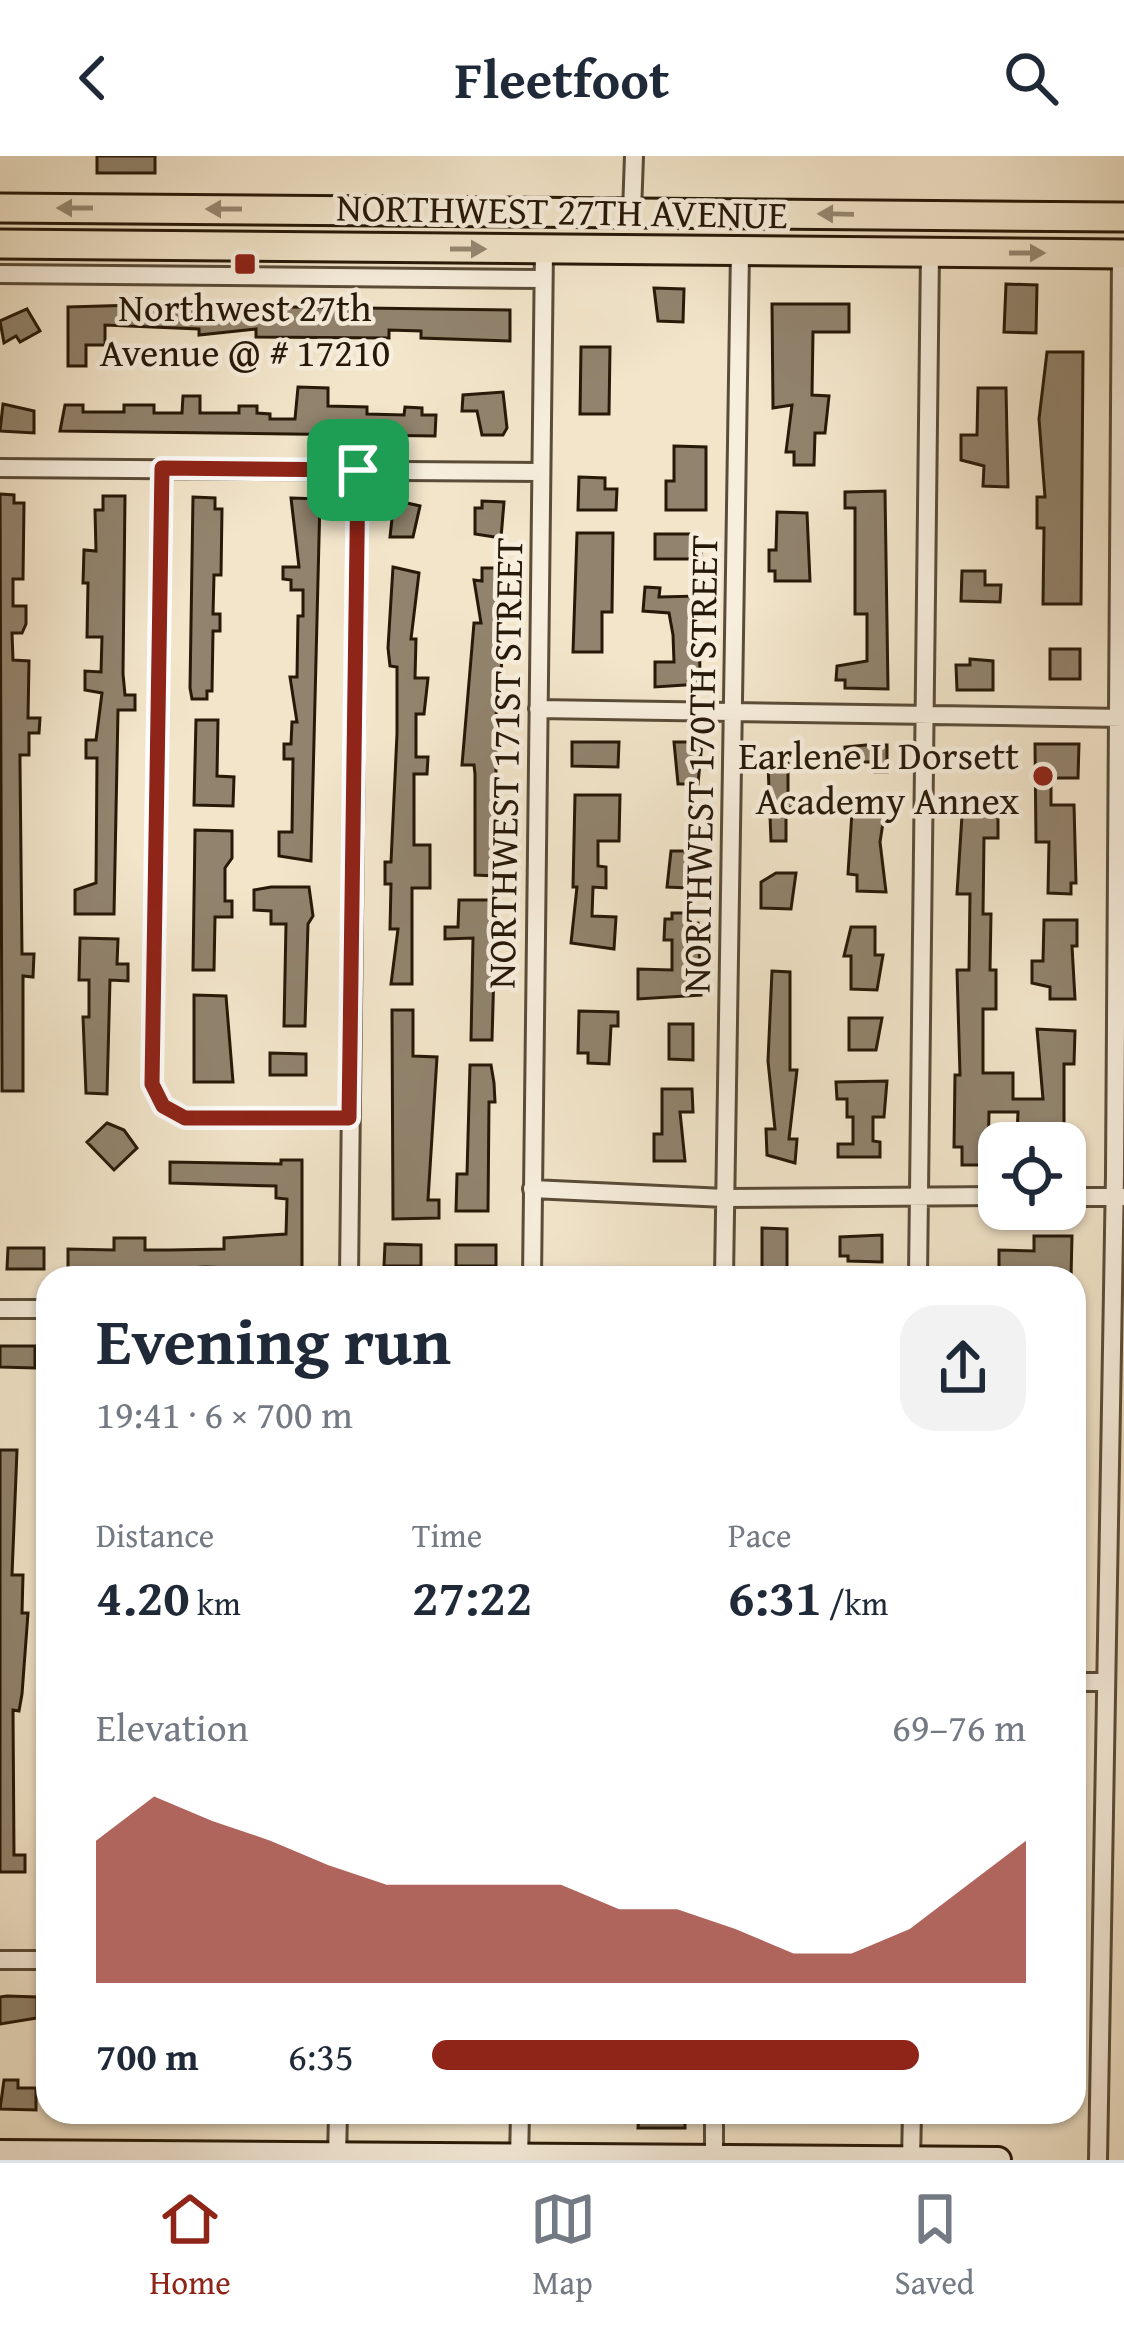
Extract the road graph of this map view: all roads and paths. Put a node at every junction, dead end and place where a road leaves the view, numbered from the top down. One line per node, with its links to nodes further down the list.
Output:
1 (634, 156): 4 (street)
2 (0, 208): 3 (main road, NORTHWEST 27TH AVENUE, one-way to 2)
3 (298, 210): 4 (main road, NORTHWEST 27TH AVENUE); 9 (main road)
4 (632, 212): 5 (main road, NORTHWEST 27TH AVENUE, one-way to 4); 10 (main road)
5 (920, 215): 6 (main road, NORTHWEST 27TH AVENUE); 12 (main road)
6 (994, 217): 7 (main road, NORTHWEST 27TH AVENUE); 13 (main road)
7 (1124, 218)
8 (0, 244): 9 (main road, NORTHWEST 27TH AVENUE)
9 (297, 246): 10 (main road, NORTHWEST 27TH AVENUE, one-way to 10)
10 (555, 249): 11 (main road, NORTHWEST 27TH AVENUE); 16 (street, NORTHWEST 171ST STREET)
11 (740, 250): 12 (main road, NORTHWEST 27TH AVENUE); 22 (street, NORTHWEST 170TH STREET)
12 (860, 252): 13 (main road, NORTHWEST 27TH AVENUE)
13 (930, 252): 14 (main road, NORTHWEST 27TH AVENUE, one-way to 14); 23 (street)
14 (1123, 254): 24 (street)
15 (0, 274): 16 (street)
16 (543, 278): 20 (street, NORTHWEST 171ST STREET)
17 (0, 468): 18 (street)
18 (162, 468): 19 (street); 25 (street)
19 (358, 470): 20 (street); 25 (street)
20 (539, 472): 21 (street, NORTHWEST 171ST STREET)
21 (538, 709): 22 (street); 26 (street, NORTHWEST 171ST STREET)
22 (732, 712): 23 (street); 30 (street, NORTHWEST 170TH STREET)
23 (923, 715): 24 (street); 31 (street)
24 (1121, 718): 29 (street)
25 (349, 1118): 32 (street)
26 (532, 1189): 30 (street); 33 (street, NORTHWEST 171ST STREET)
27 (978, 1197): 31 (street)
28 (1086, 1197): 29 (street)
29 (1119, 1197): 39 (street)
30 (725, 1198): 31 (street); 34 (street, NORTHWEST 170TH STREET)
31 (919, 1198): 35 (street)
32 (349, 1266)
33 (532, 1266)
34 (724, 1266)
35 (918, 1266)
36 (36, 1309): 37 (street)
37 (0, 1310)
38 (1086, 1682): 39 (street)
39 (1106, 1682): 52 (street)
40 (0, 1960): 41 (street)
41 (36, 1960)
42 (338, 2124): 47 (street)
43 (520, 2124): 48 (street)
44 (715, 2124): 49 (street)
45 (912, 2124): 50 (street)
46 (0, 2153): 47 (street)
47 (338, 2158): 48 (street)
48 (519, 2158): 49 (street)
49 (714, 2158): 50 (street)
50 (911, 2159): 51 (street)
51 (998, 2160)
52 (1098, 2160)

